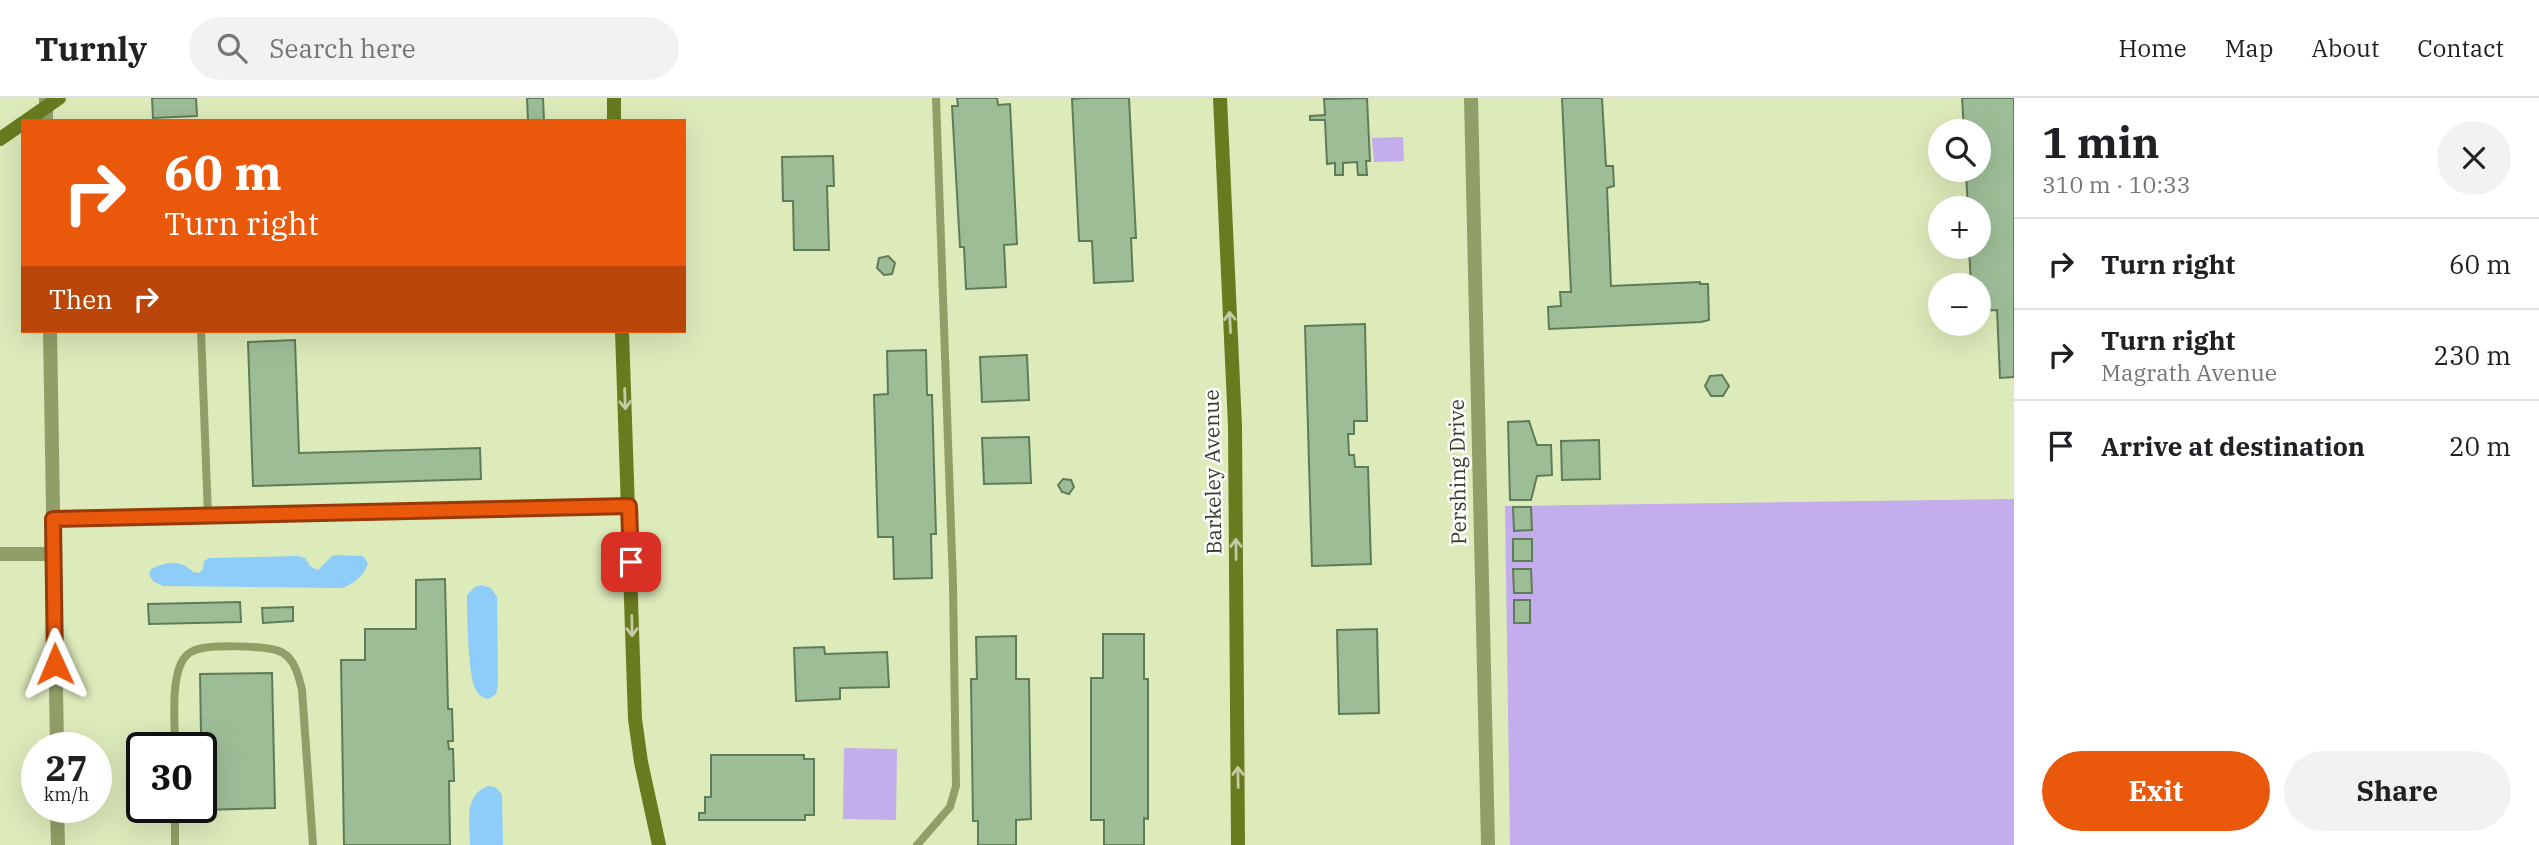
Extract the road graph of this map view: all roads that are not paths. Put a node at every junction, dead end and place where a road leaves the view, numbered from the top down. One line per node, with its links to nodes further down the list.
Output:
1 (59, 98): 6 (main road)
2 (614, 98): 8 (main road)
3 (936, 98): 27 (lane)
4 (1220, 98): 28 (main road, Barkeley Avenue, one-way to 4)
5 (1471, 98): 29 (street, Pershing Drive)
6 (46, 109): 7 (main road)
7 (29, 119)
8 (614, 119)
9 (21, 124): 10 (main road)
10 (0, 139)
11 (50, 333): 16 (street)
12 (201, 333): 15 (lane)
13 (622, 333): 14 (main road, one-way to 14)
14 (629, 506): 15 (lane); 26 (main road, one-way to 26)
15 (208, 516): 16 (lane)
16 (53, 519): 18 (street)
17 (0, 554): 18 (street)
18 (53, 554): 19 (street)
19 (57, 732)
20 (175, 732): 25 (lane)
21 (58, 823): 23 (street)
22 (175, 823): 24 (lane)
23 (58, 845)
24 (175, 845)
25 (313, 845)
26 (659, 845)
27 (917, 845)
28 (1238, 845)
29 (1488, 845)

